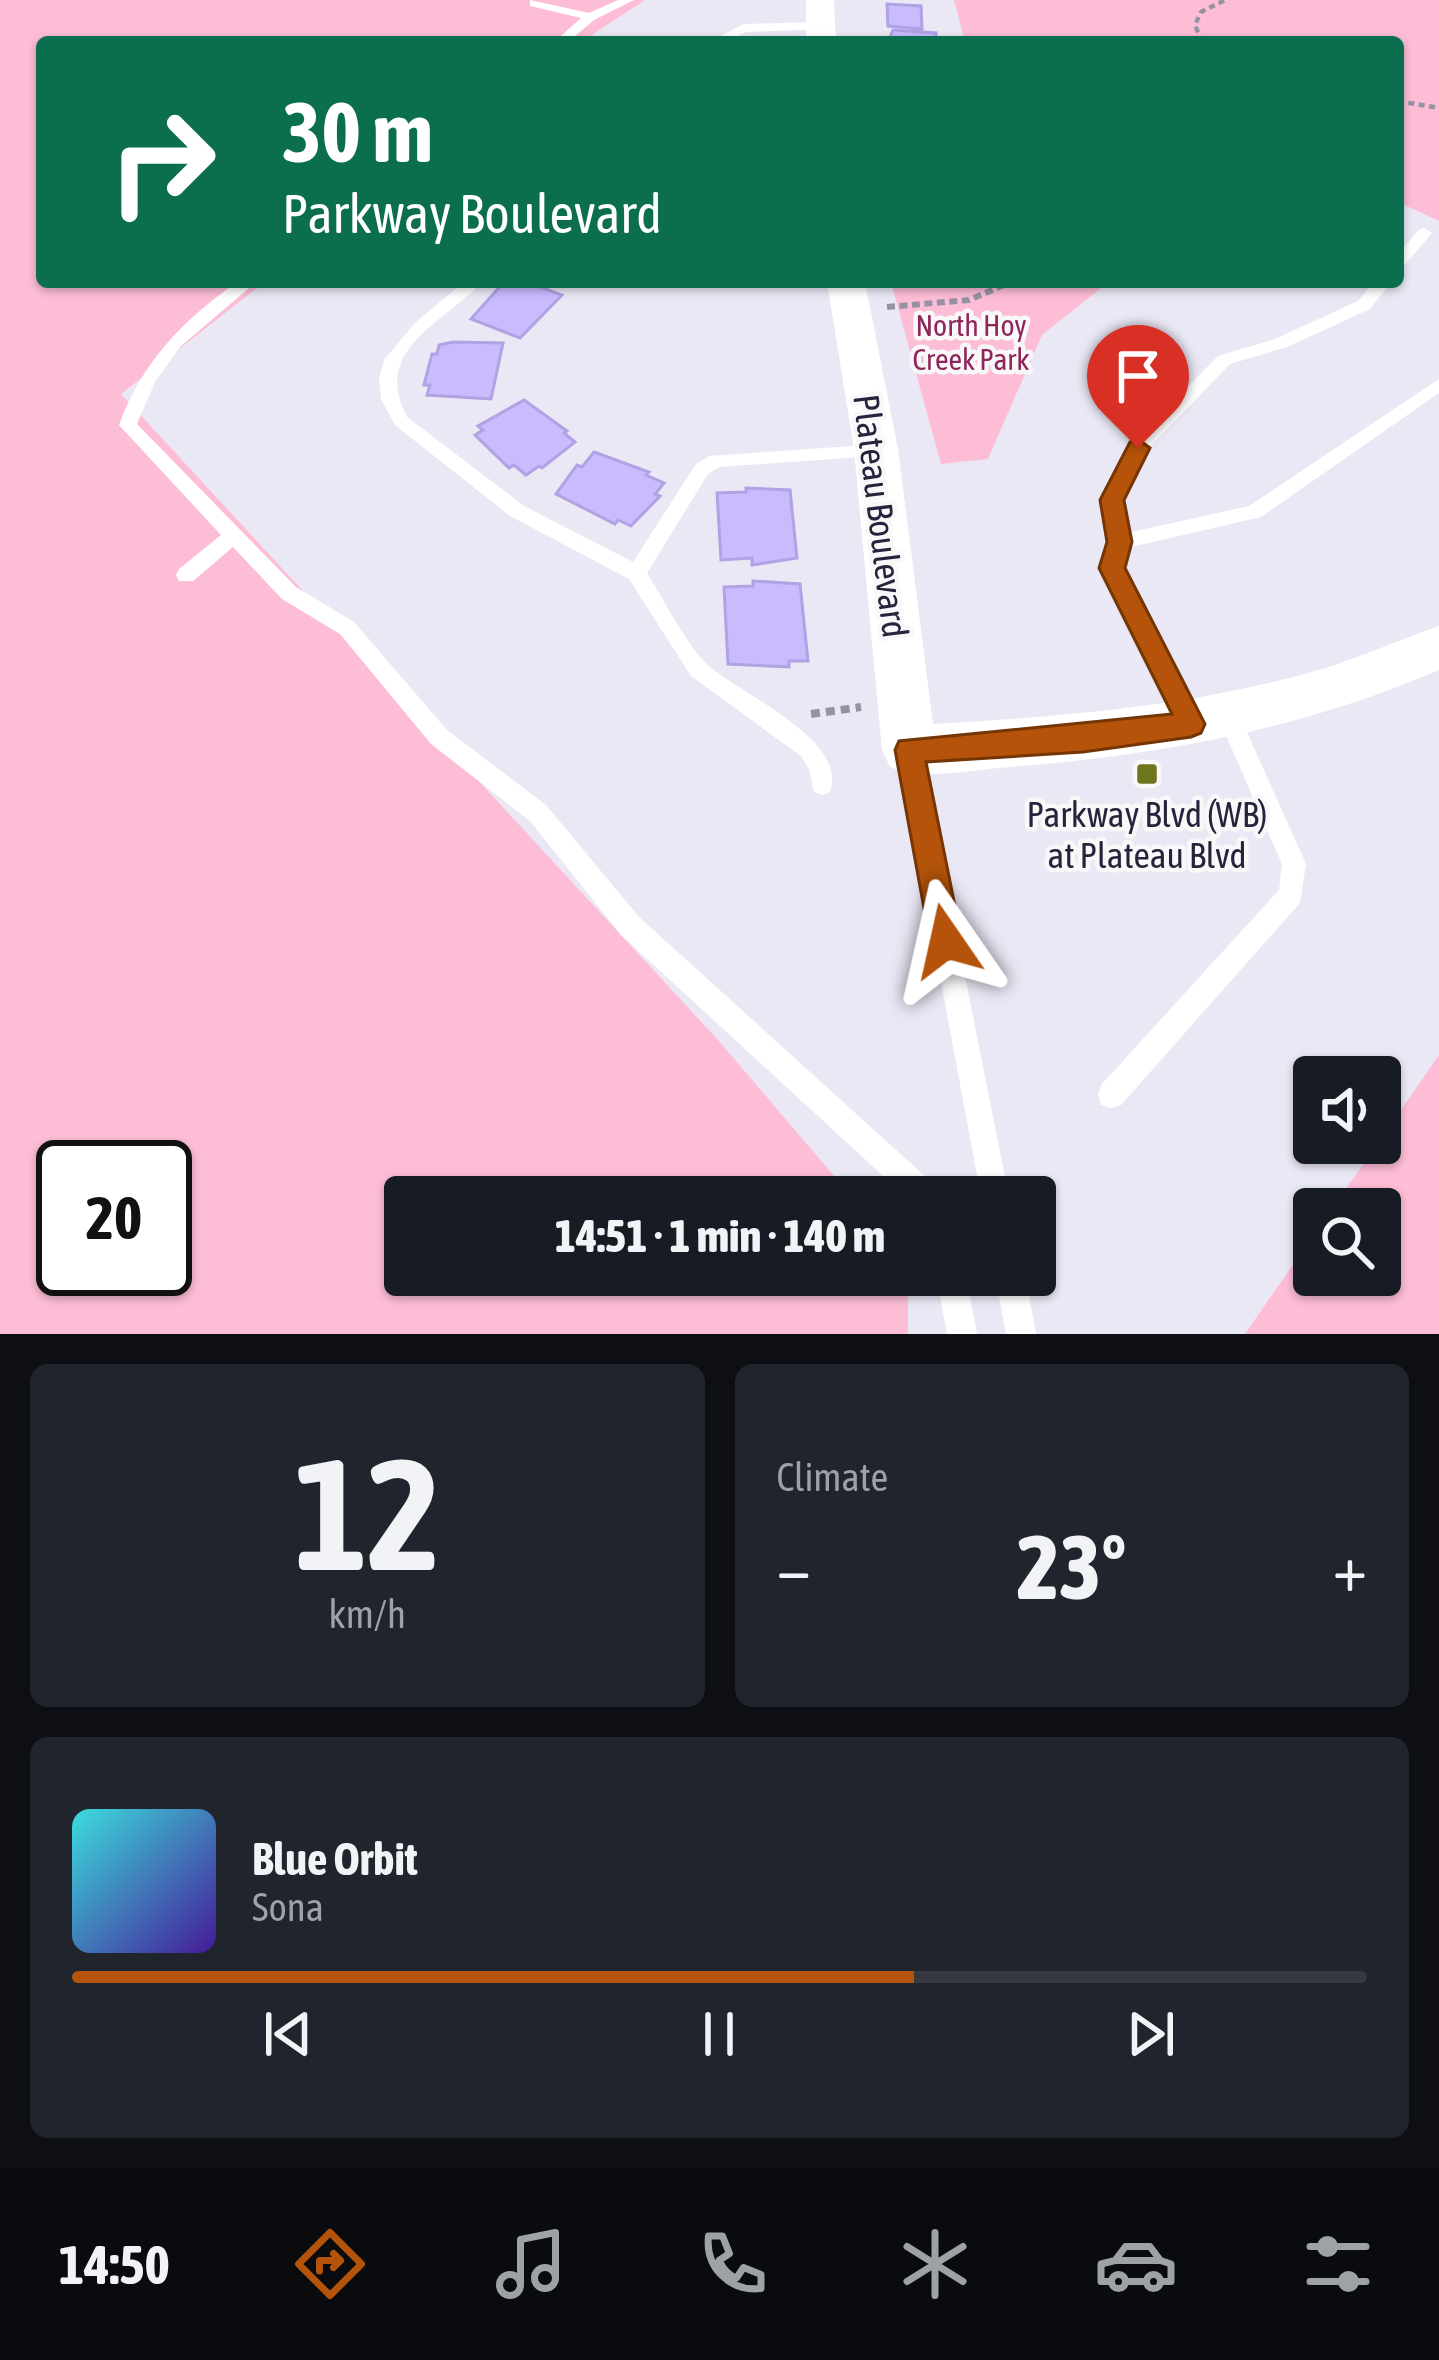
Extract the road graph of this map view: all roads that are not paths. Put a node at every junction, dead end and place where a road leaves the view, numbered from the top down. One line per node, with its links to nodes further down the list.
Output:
1 (628, 0): 3 (lane)
2 (534, 3): 3 (lane)
3 (590, 17): 5 (lane)
4 (821, 23): 6 (lane)
5 (567, 36)
6 (727, 36)
7 (1424, 233): 8 (lane)
8 (1404, 258)
9 (239, 288): 15 (lane)
10 (466, 288): 17 (lane)
11 (1378, 288): 16 (lane)
12 (862, 295): 14 (street, Plateau Boulevard)
13 (1439, 385): 16 (lane)
14 (876, 448): 17 (lane); 21 (street, Plateau Boulevard)
15 (233, 536): 18 (lane); 24 (lane)
16 (1120, 542): 20 (lane)
17 (636, 573): 22 (lane)
18 (187, 575)
19 (1439, 647): 20 (street)
20 (1210, 721): 21 (street); 23 (lane)
21 (909, 750): 25 (lane)
22 (822, 785)
23 (1112, 1095)
24 (904, 1176)
25 (991, 1176)
26 (955, 1296): 28 (lane)
27 (1014, 1296): 29 (lane)
28 (962, 1334)
29 (1022, 1334)

